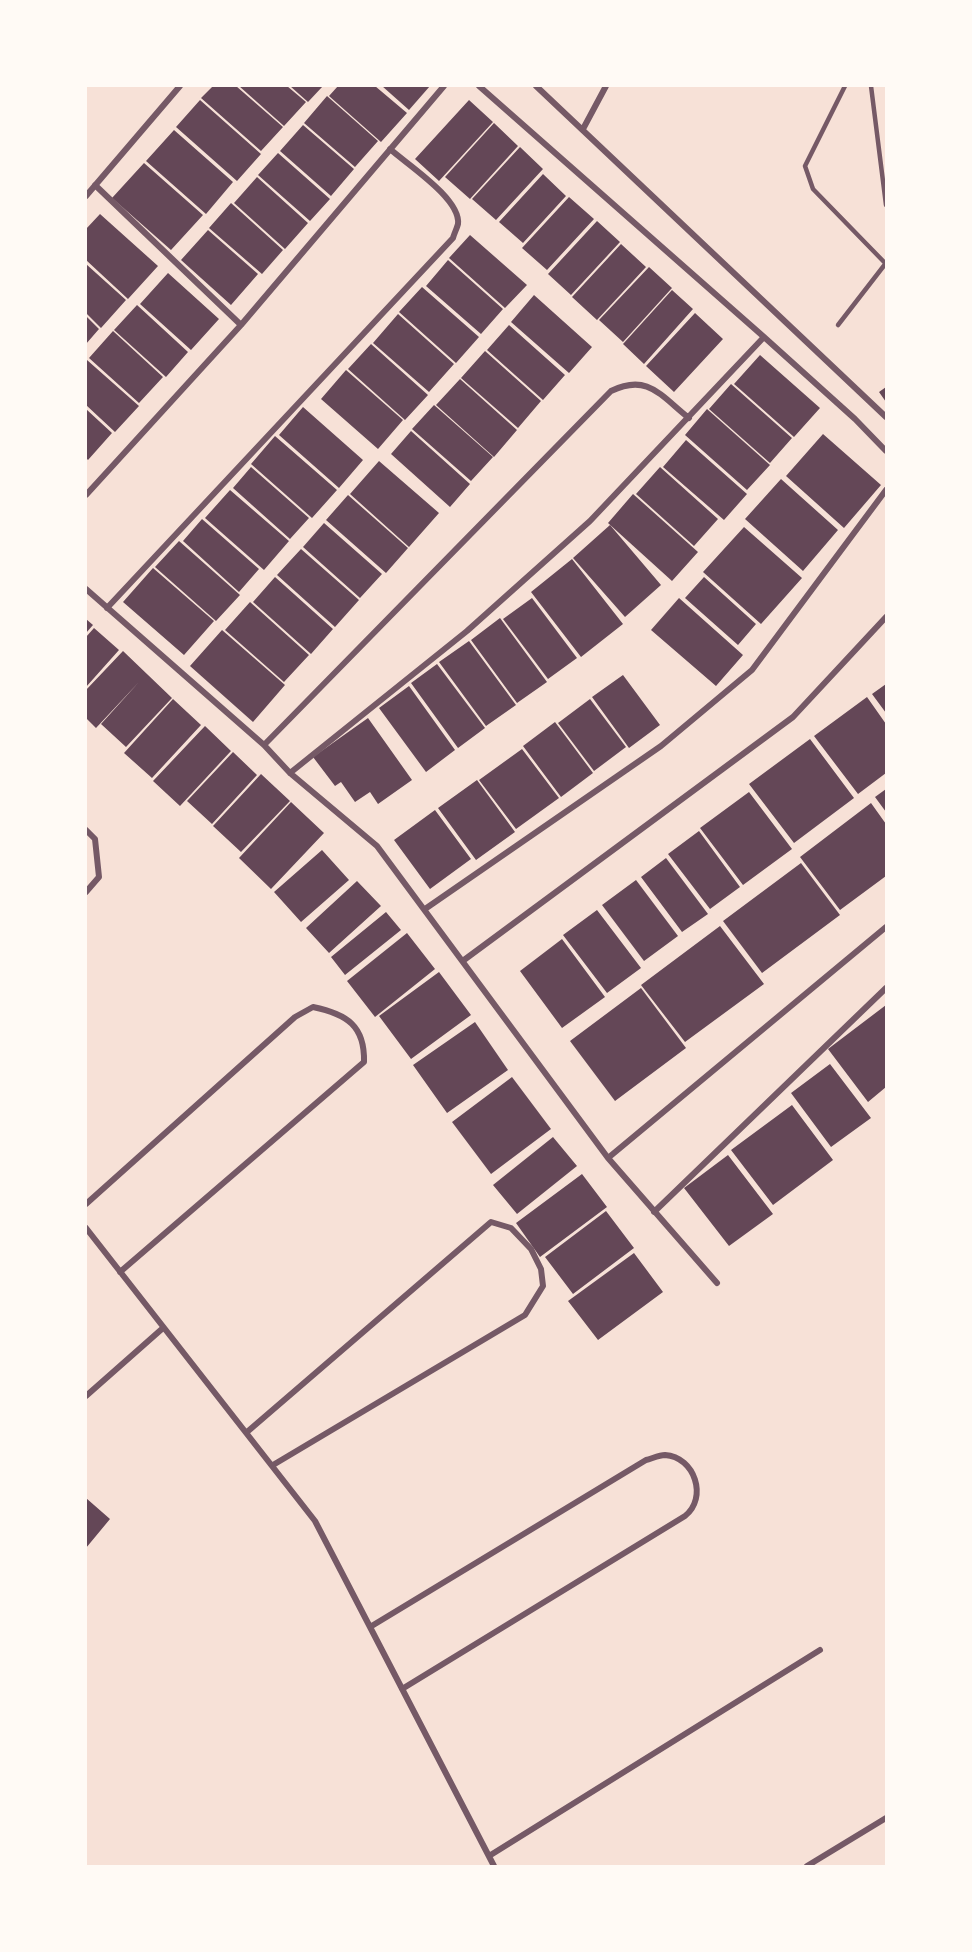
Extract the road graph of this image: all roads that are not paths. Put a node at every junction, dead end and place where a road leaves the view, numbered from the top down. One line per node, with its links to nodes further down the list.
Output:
1 (180, 86): 10 (street)
2 (444, 86): 9 (street)
3 (479, 86): 16 (street)
4 (536, 86): 8 (street)
5 (606, 86): 8 (street)
6 (845, 86): 13 (lane)
7 (871, 86): 12 (lane)
8 (583, 129): 17 (street)
9 (390, 149): 14 (street); 23 (street)
10 (95, 185): 11 (street); 14 (street)
11 (86, 196)
12 (886, 205)
13 (886, 263): 15 (lane)
14 (241, 325): 21 (street)
15 (838, 325)
16 (764, 337): 18 (street); 19 (street)
17 (886, 417)
18 (689, 418): 25 (street); 26 (street)
19 (886, 451)
20 (886, 489): 29 (street)
21 (86, 495)
22 (86, 589): 23 (street)
23 (107, 608): 25 (street)
24 (886, 617): 31 (street)
25 (264, 745): 26 (street)
26 (290, 772): 29 (street)
27 (86, 830): 28 (street)
28 (86, 892)
29 (425, 909): 31 (street)
30 (886, 927): 33 (street)
31 (464, 960): 33 (street)
32 (886, 988): 35 (street)
33 (608, 1158): 35 (street)
34 (86, 1204): 37 (street)
35 (654, 1212): 38 (street)
36 (86, 1228): 37 (street)
37 (120, 1272): 39 (street)
38 (717, 1283)
39 (163, 1328): 40 (street); 41 (street)
40 (86, 1396)
41 (247, 1432): 42 (street); 42 (street)
42 (273, 1465): 43 (street)
43 (370, 1627): 45 (street); 45 (street)
44 (820, 1650): 47 (street)
45 (402, 1689): 47 (street)
46 (886, 1818): 49 (street)
47 (489, 1856): 48 (street)
48 (494, 1866)
49 (807, 1866)

